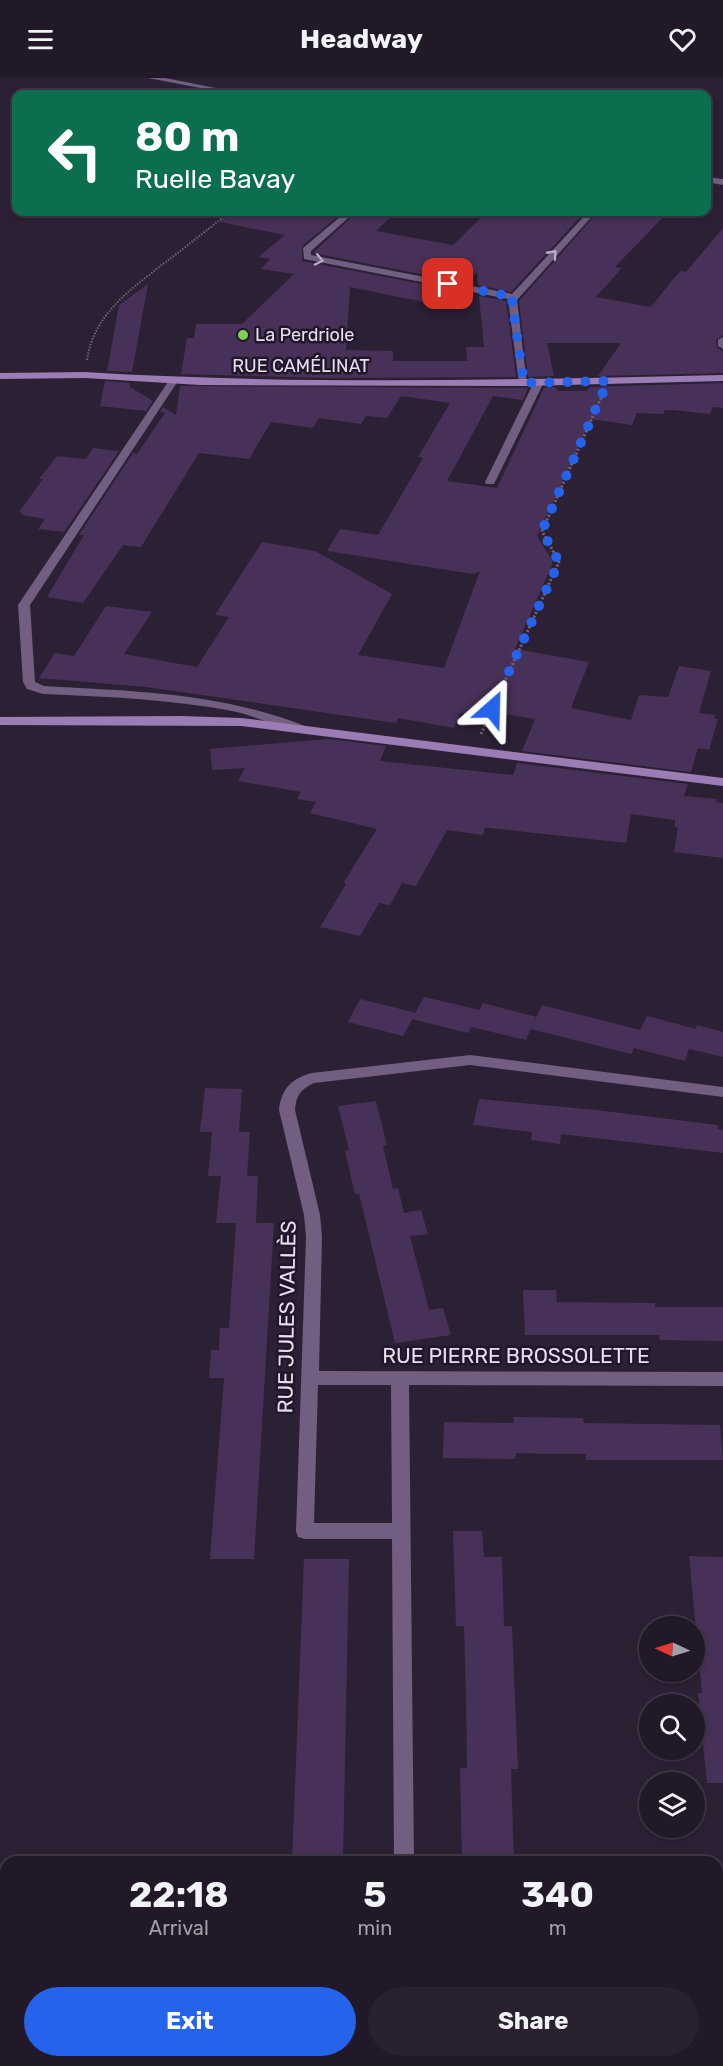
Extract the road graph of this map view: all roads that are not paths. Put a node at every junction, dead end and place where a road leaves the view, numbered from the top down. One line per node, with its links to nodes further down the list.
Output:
1 (152, 78): 3 (street)
2 (214, 78): 3 (street)
3 (200, 87): 4 (street)
4 (218, 90)
5 (346, 216): 7 (street, one-way to 7)
6 (588, 216): 7 (street, one-way to 6)
7 (514, 297): 14 (street)
8 (723, 340): 9 (street)
9 (723, 346)
10 (0, 376): 12 (street, RUE CAMÉLINAT)
11 (723, 378): 13 (street, RUE CAMÉLINAT)
12 (173, 381): 14 (street, RUE CAMÉLINAT); 17 (street)
13 (539, 382): 14 (street, RUE CAMÉLINAT); 15 (street)
14 (524, 383)
15 (490, 482)
16 (0, 721): 17 (street)
17 (303, 729): 18 (street)
18 (723, 782)
19 (723, 1092): 20 (street, RUE JULES VALLÈS)
20 (310, 1378): 21 (street, RUE PIERRE BROSSOLETTE); 23 (street, RUE JULES VALLÈS)
21 (400, 1378): 22 (street, RUE PIERRE BROSSOLETTE); 23 (street)
22 (723, 1378)
23 (401, 1532): 24 (street)
24 (404, 1856)

